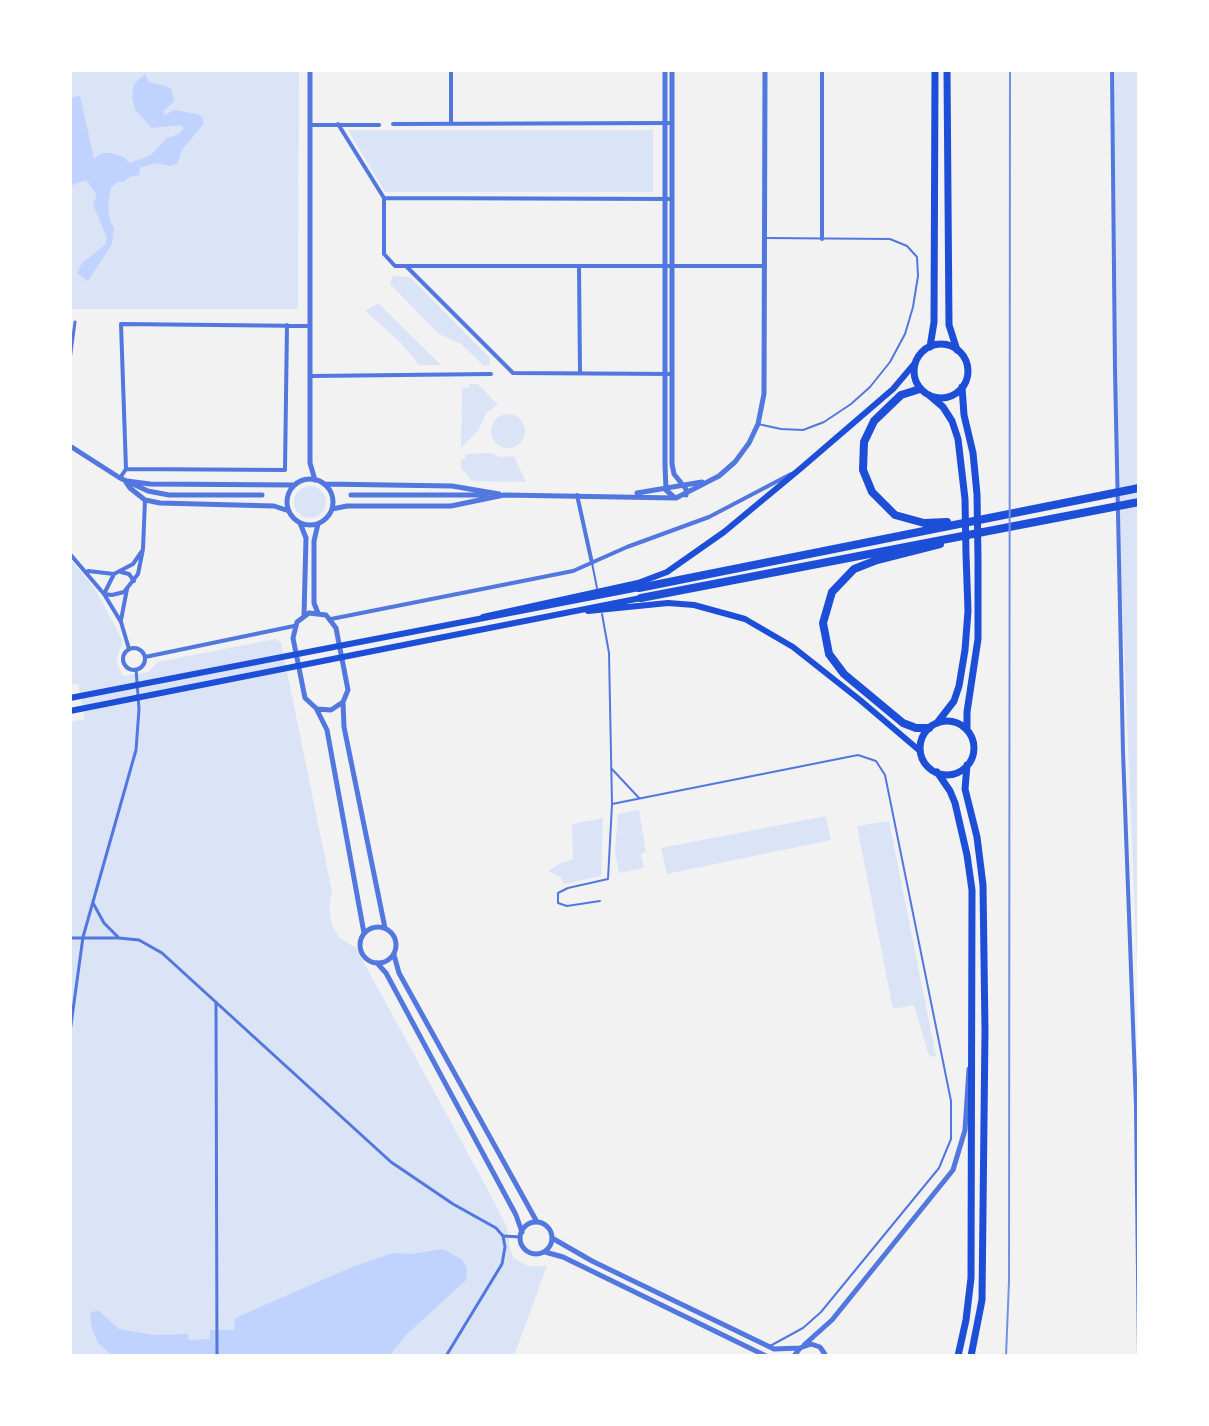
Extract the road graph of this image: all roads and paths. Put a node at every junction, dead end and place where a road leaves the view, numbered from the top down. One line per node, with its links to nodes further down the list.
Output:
1 (310, 70): 14 (street)
2 (451, 70): 13 (street)
3 (665, 70): 10 (street)
4 (672, 70): 10 (street)
5 (765, 70): 18 (street)
6 (822, 70): 19 (street)
7 (1112, 70): 123 (street)
8 (934, 71): 9 (street); 27 (main road)
9 (949, 71): 28 (main road)
10 (668, 123): 13 (street); 17 (street)
11 (338, 124): 14 (street); 15 (street); 16 (street)
12 (393, 124): 13 (street)
13 (451, 124)
14 (310, 125): 26 (street)
15 (379, 125)
16 (384, 198): 17 (street); 20 (street)
17 (668, 199): 22 (street)
18 (765, 238): 19 (lane); 23 (street)
19 (822, 239): 39 (lane)
20 (406, 266): 21 (street); 31 (street)
21 (579, 266): 22 (street); 31 (street)
22 (668, 266): 23 (street); 33 (street); 34 (street)
23 (765, 266): 39 (street)
24 (75, 322): 29 (street)
25 (287, 325): 26 (street); 41 (street); 41 (street)
26 (310, 326): 35 (street)
27 (930, 347): 28 (main road); 30 (main road)
28 (957, 350): 36 (main road)
29 (70, 360)
30 (915, 363): 37 (main road); 42 (main road)
31 (580, 373): 33 (street)
32 (491, 374): 35 (street)
33 (664, 374): 34 (street); 51 (street)
34 (672, 374): 48 (street)
35 (311, 376): 44 (street)
36 (962, 387): 38 (main road); 90 (main road)
37 (920, 389): 38 (main road); 65 (highway)
38 (929, 395): 89 (main road)
39 (758, 424): 45 (street)
40 (70, 446): 43 (street)
41 (126, 469): 43 (street)
42 (800, 469): 69 (street); 75 (main road)
43 (123, 479): 47 (street); 52 (street); 59 (street)
44 (315, 480): 46 (street); 47 (street)
45 (712, 480): 48 (street); 56 (street)
46 (324, 484): 54 (street); 61 (street)
47 (295, 485): 62 (street)
48 (683, 487): 50 (street); 56 (street)
49 (1139, 488): 65 (highway)
50 (674, 489): 51 (street); 58 (street)
51 (666, 490): 57 (street); 58 (street)
52 (262, 495)
53 (351, 495): 54 (street)
54 (504, 495): 55 (street); 61 (street)
55 (577, 495): 57 (street); 69 (street)
56 (686, 495): 58 (street)
57 (625, 496): 58 (street)
58 (675, 497)
59 (145, 500): 62 (street); 67 (street)
60 (1139, 502): 66 (highway)
61 (332, 509): 64 (street)
62 (289, 511): 63 (street)
63 (300, 523): 64 (street); 78 (street)
64 (318, 524): 77 (street)
65 (924, 527): 75 (highway)
66 (928, 545): 75 (highway); 89 (highway)
67 (143, 549): 71 (street); 73 (street)
68 (70, 554): 70 (street)
69 (592, 563): 79 (street); 93 (lane)
70 (86, 570): 72 (street); 76 (street)
71 (120, 572): 72 (street); 73 (street)
72 (114, 574): 76 (street)
73 (134, 581): 74 (street)
74 (127, 589): 76 (street); 80 (street)
75 (640, 593): 85 (main road); 88 (main road); 91 (main road)
76 (104, 594): 80 (street)
77 (318, 613): 78 (street); 79 (street)
78 (304, 616): 81 (street)
79 (331, 619): 86 (street)
80 (121, 622): 82 (street)
81 (294, 626): 83 (street); 87 (street)
82 (129, 649): 83 (street); 84 (street)
83 (145, 657): 84 (street)
84 (136, 669): 97 (street)
85 (73, 697)
86 (343, 702): 87 (street); 99 (street)
87 (317, 709): 100 (street)
88 (74, 710)
89 (933, 725): 90 (main road); 91 (main road)
90 (967, 730): 92 (main road)
91 (920, 751): 94 (main road)
92 (967, 765): 94 (main road); 116 (main road)
93 (610, 767): 95 (lane); 96 (lane)
94 (937, 772): 108 (main road)
95 (639, 798): 96 (lane); 114 (lane)
96 (612, 804): 98 (lane)
97 (93, 901): 101 (street); 103 (street)
98 (600, 901)
99 (385, 928): 100 (street); 104 (street)
100 (364, 933): 105 (street)
101 (83, 937): 102 (street); 103 (street); 107 (street)
102 (70, 938)
103 (119, 938): 106 (street)
104 (394, 955): 105 (street); 109 (street)
105 (377, 963): 110 (street)
106 (216, 1002): 111 (street); 117 (street)
107 (70, 1032)
108 (972, 1032): 115 (street); 122 (main road)
109 (537, 1222): 110 (street); 112 (street)
110 (521, 1234): 111 (street); 113 (street)
111 (503, 1236): 118 (street)
112 (552, 1238): 113 (street); 114 (street)
113 (545, 1252): 119 (street)
114 (769, 1346): 115 (street)
115 (802, 1347): 120 (street); 121 (street)
116 (972, 1353)
117 (217, 1356)
118 (446, 1356)
119 (766, 1356)
120 (794, 1356)
121 (826, 1356)
122 (958, 1356)
123 (1139, 1356)

